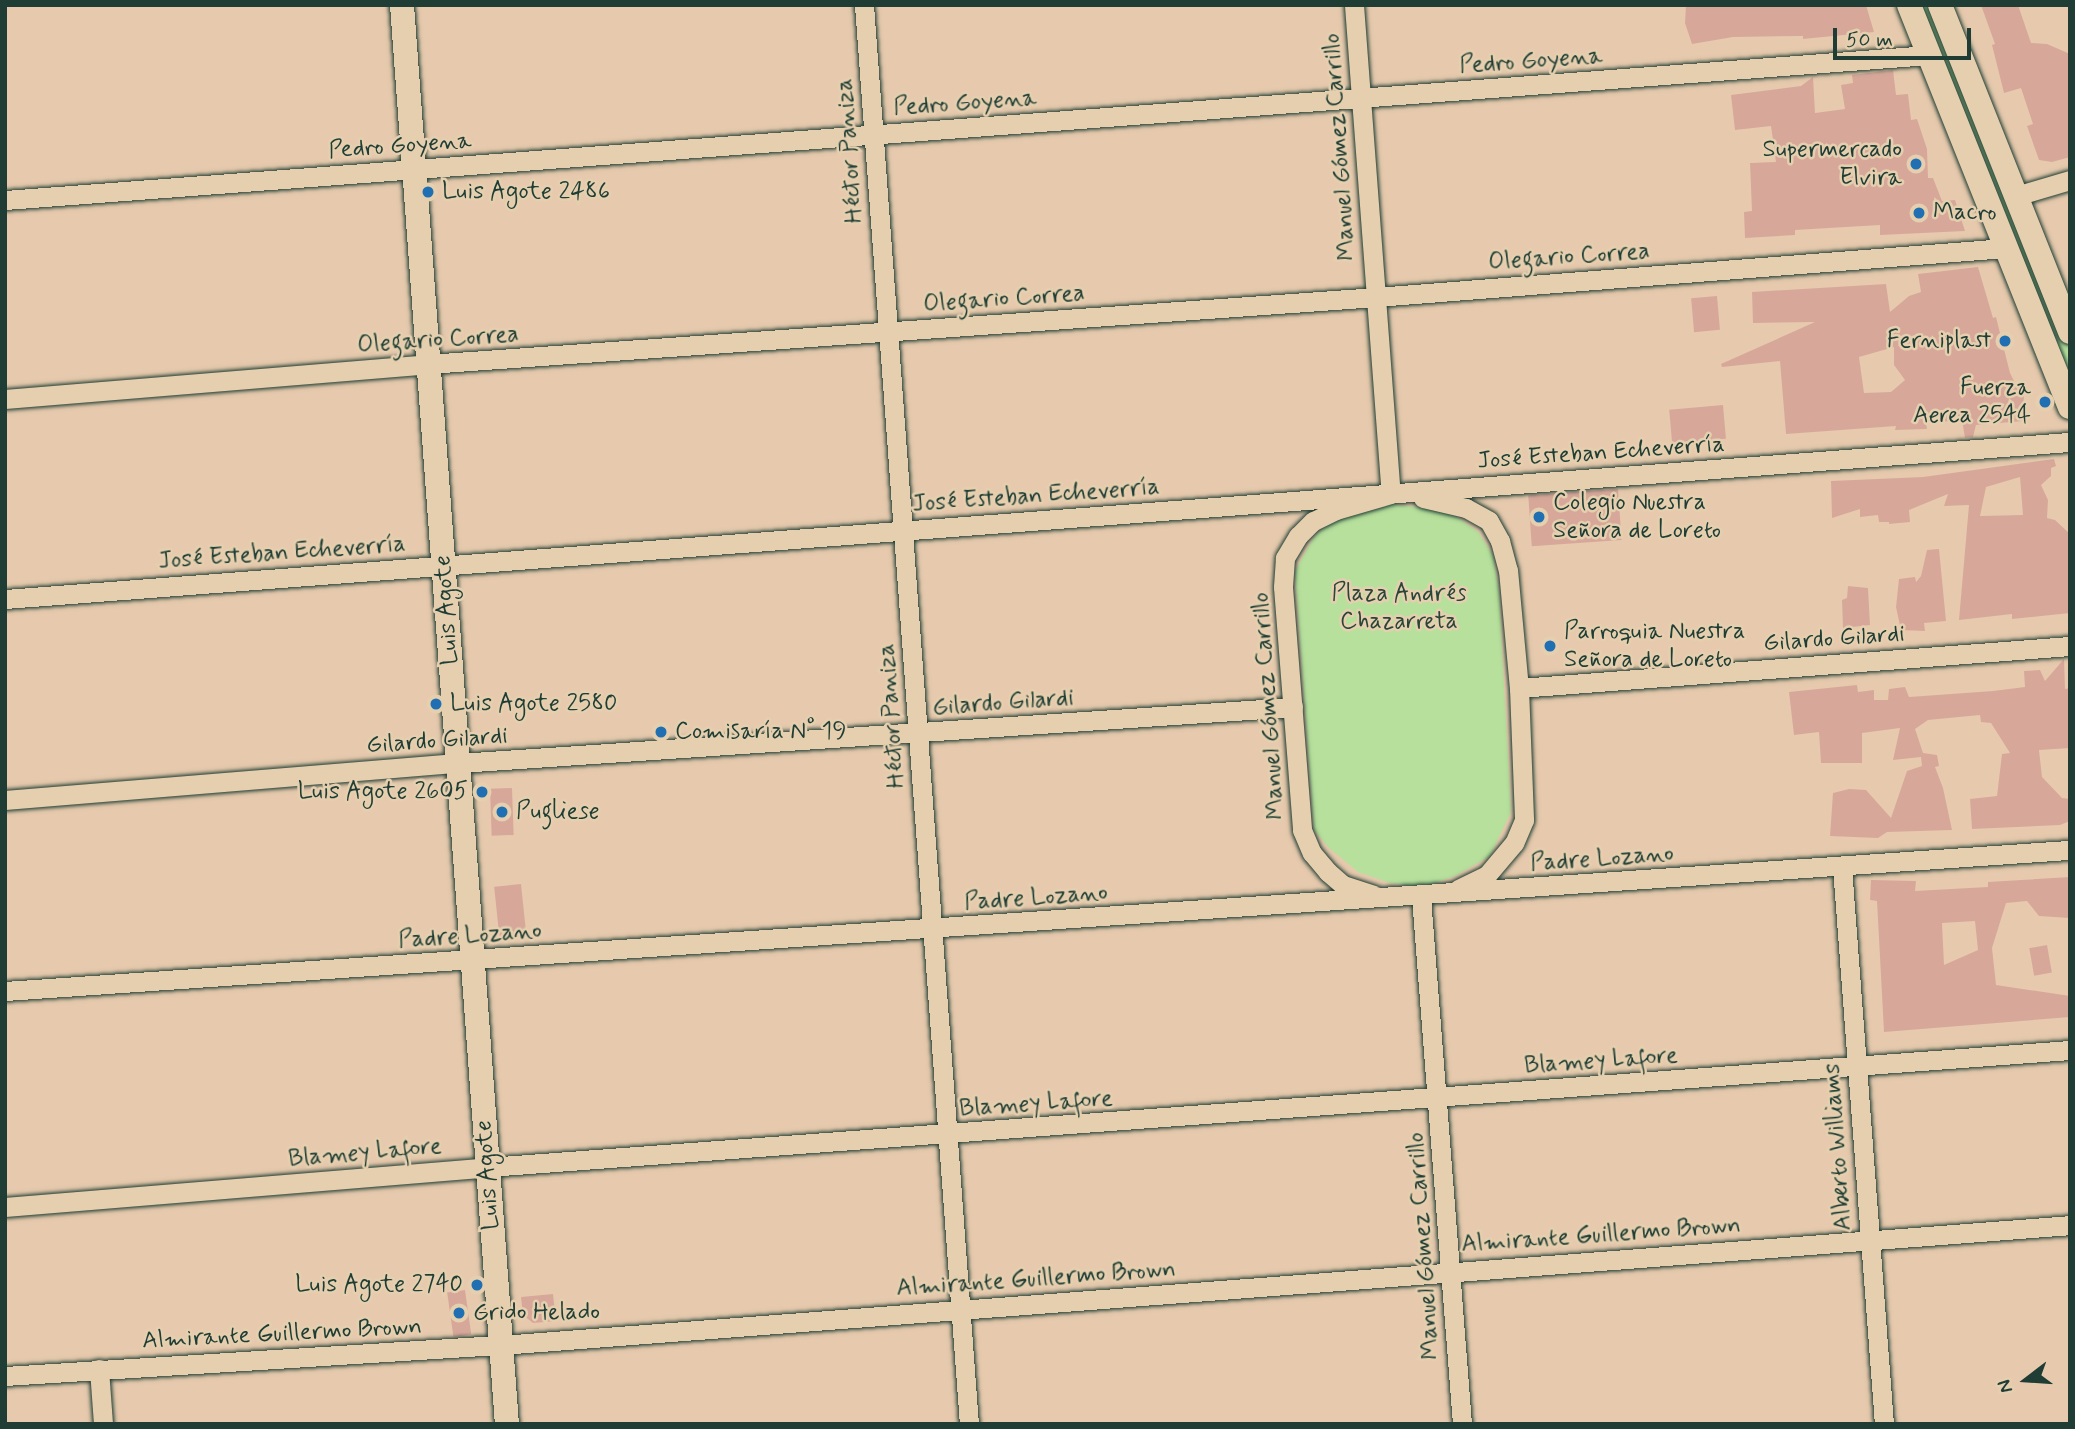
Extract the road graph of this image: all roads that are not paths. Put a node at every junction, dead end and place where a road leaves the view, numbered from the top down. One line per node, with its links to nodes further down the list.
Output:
1 (402, 5): 9 (main road, Luis Agote)
2 (864, 5): 8 (street, Héctor Paniza)
3 (1354, 5): 7 (street, Manuel Gómez Carrillo)
4 (1909, 5): 6 (main road)
5 (1940, 5): 11 (main road)
6 (1929, 55): 7 (street, Pedro Goyena); 13 (main road)
7 (1361, 98): 8 (street, Pedro Goyena); 14 (street, Manuel Gómez Carrillo)
8 (873, 135): 9 (street, Pedro Goyena); 15 (street, Héctor Paniza)
9 (414, 169): 12 (street, Pedro Goyena); 17 (main road, Luis Agote)
10 (2070, 180): 11 (street)
11 (2016, 196): 16 (main road)
12 (5, 200)
13 (2006, 248): 14 (street, Olegario Correa); 19 (main road)
14 (1376, 297): 15 (street, Olegario Correa); 21 (street, Manuel Gómez Carrillo)
15 (887, 332): 17 (street, Olegario Correa); 22 (street, Héctor Paniza)
16 (2070, 332)
17 (428, 364): 18 (street, Olegario Correa); 23 (main road, Luis Agote)
18 (5, 399)
19 (2070, 407)
20 (2070, 442): 21 (street, José Esteban Echeverría)
21 (1391, 494): 22 (street, José Esteban Echeverría); 26 (street, Manuel Gómez Carrillo); 27 (street, Manuel Gómez Carrillo)
22 (903, 531): 23 (street, José Esteban Echeverría); 28 (street, Héctor Paniza)
23 (444, 566): 24 (street, José Esteban Echeverría); 29 (main road, Luis Agote)
24 (5, 599)
25 (2070, 646): 26 (street, Gilardo Gilardi)
26 (1518, 688): 33 (street, Manuel Gómez Carrillo)
27 (1293, 707): 28 (street, Gilardo Gilardi); 33 (street, Manuel Gómez Carrillo)
28 (917, 734): 29 (street, Gilardo Gilardi); 34 (street, Héctor Paniza)
29 (459, 763): 30 (street, Gilardo Gilardi); 35 (main road, Luis Agote)
30 (5, 800)
31 (2070, 850): 32 (street, Padre Lozano)
32 (1842, 867): 33 (street, Padre Lozano); 38 (street, Alberto Williams)
33 (1421, 897): 34 (street, Padre Lozano); 39 (street, Manuel Gómez Carrillo)
34 (932, 929): 35 (street, Padre Lozano); 40 (street, Héctor Paniza)
35 (473, 960): 36 (street, Padre Lozano); 41 (main road, Luis Agote)
36 (5, 991)
37 (2070, 1049): 38 (street, Blamey Lafore)
38 (1856, 1066): 39 (street, Blamey Lafore); 44 (street, Alberto Williams)
39 (1437, 1098): 40 (street, Blamey Lafore); 45 (street, Manuel Gómez Carrillo)
40 (948, 1135): 41 (street, Blamey Lafore); 46 (street, Héctor Paniza)
41 (488, 1167): 42 (street, Blamey Lafore); 47 (main road, Luis Agote)
42 (5, 1207)
43 (2070, 1225): 44 (street, Almirante Guillermo Brown)
44 (1870, 1240): 45 (street, Almirante Guillermo Brown); 54 (street, Alberto Williams)
45 (1450, 1271): 46 (street, Almirante Guillermo Brown); 53 (street, Manuel Gómez Carrillo)
46 (960, 1310): 47 (street, Almirante Guillermo Brown); 52 (street, Héctor Paniza)
47 (501, 1345): 48 (street, Almirante Guillermo Brown); 51 (main road, Luis Agote)
48 (99, 1369): 49 (street, Almirante Guillermo Brown); 50 (street)
49 (5, 1376)
50 (103, 1424)
51 (507, 1424)
52 (969, 1424)
53 (1462, 1424)
54 (1884, 1424)

